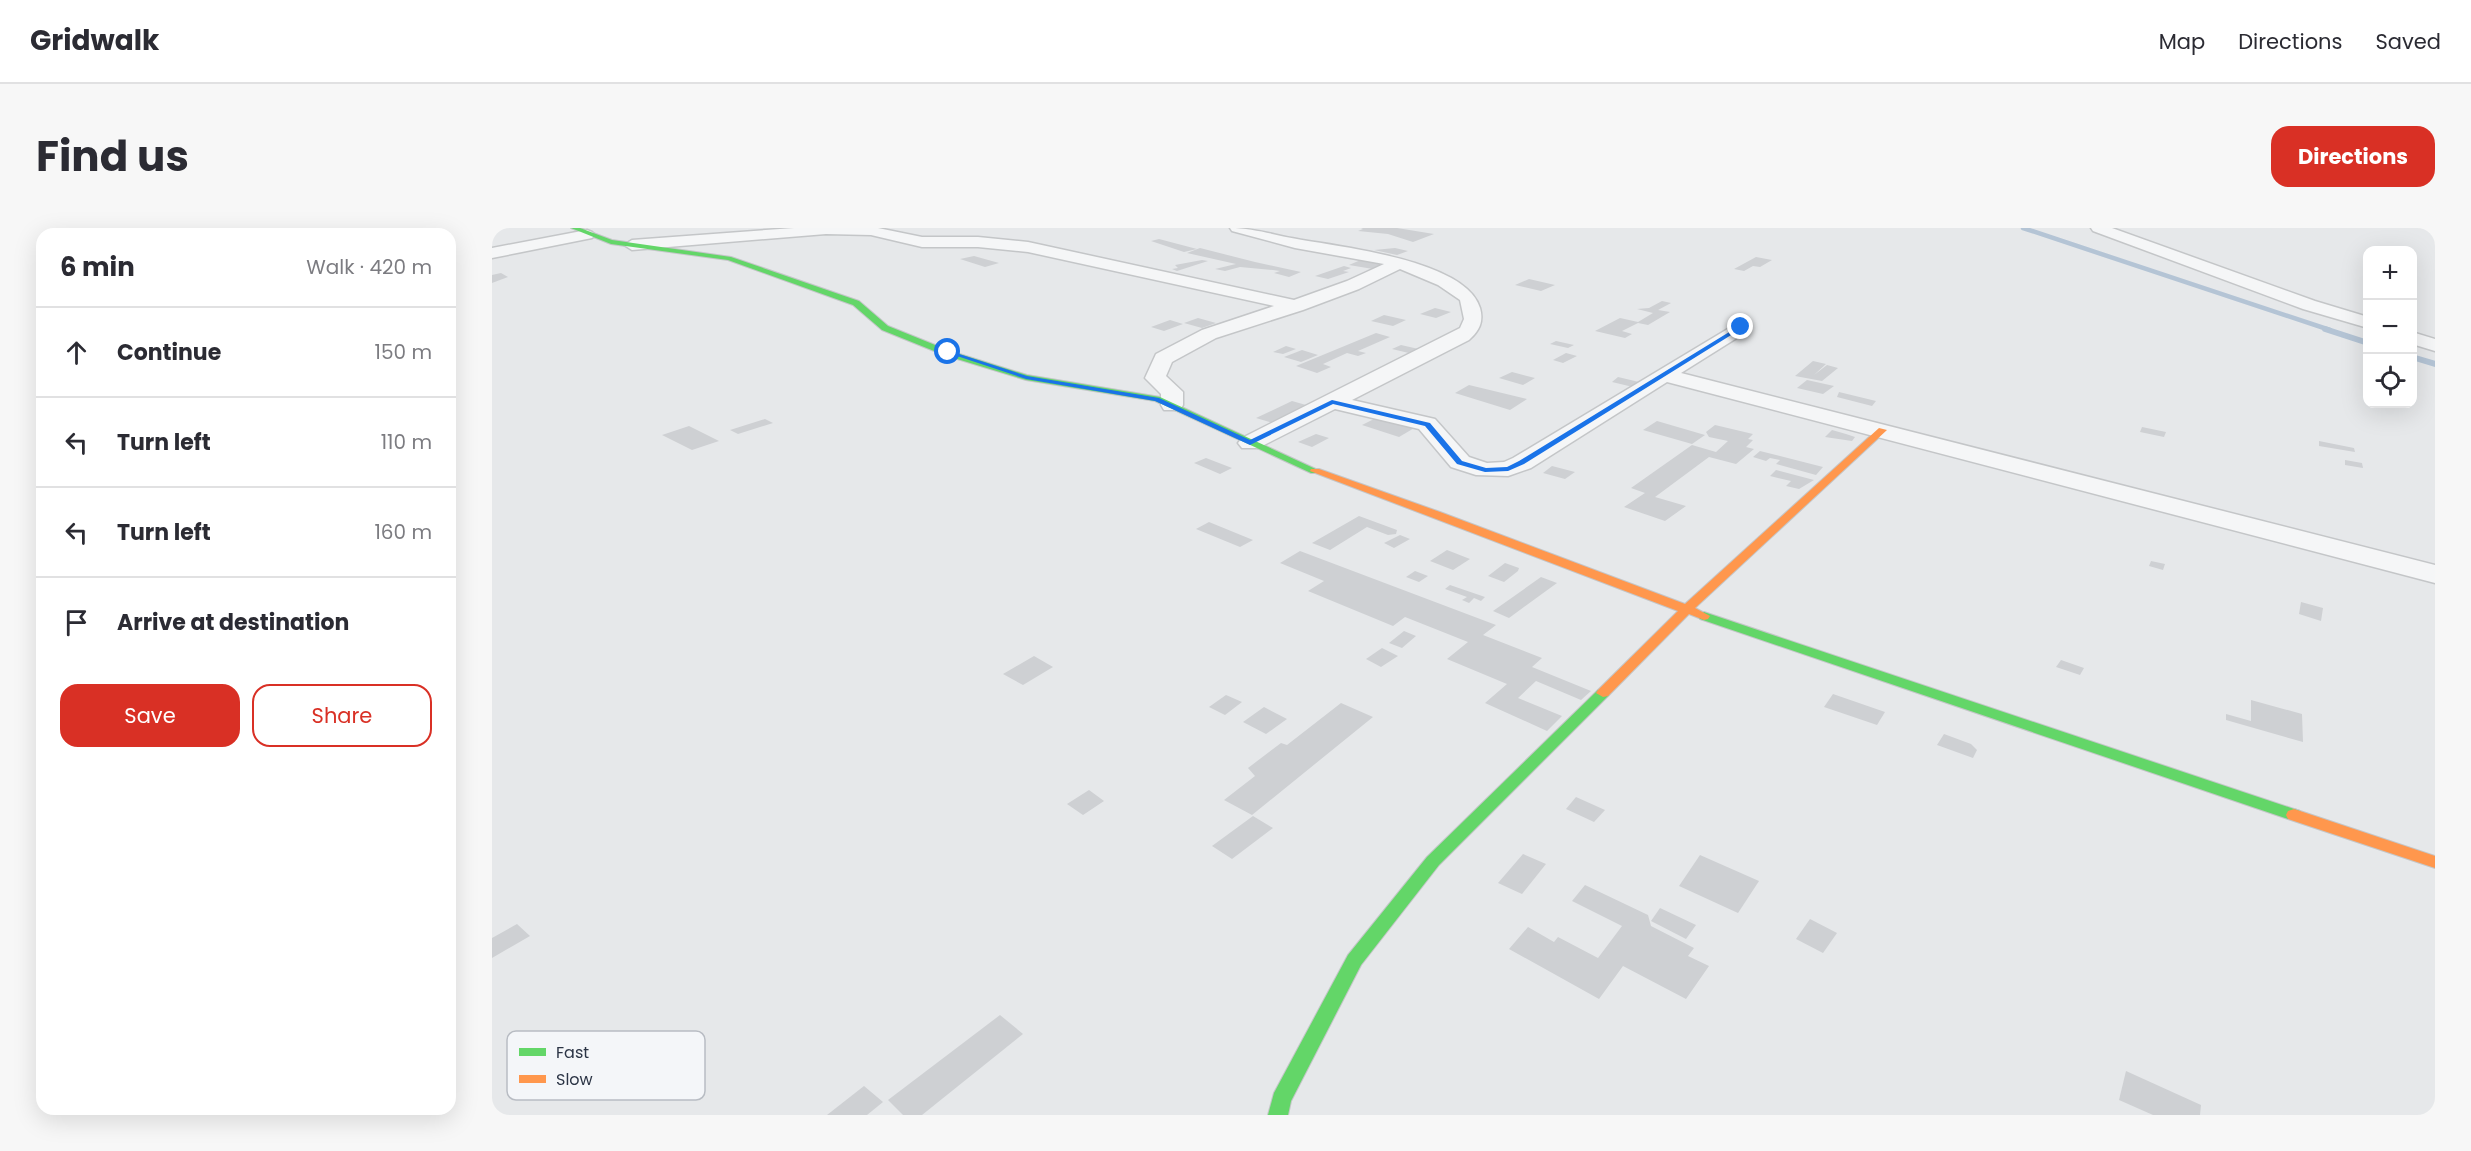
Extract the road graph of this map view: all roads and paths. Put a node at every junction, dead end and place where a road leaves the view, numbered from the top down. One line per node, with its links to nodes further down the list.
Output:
1 (1237, 228): 6 (street)
2 (2098, 228): 8 (street)
3 (580, 231): 4 (street); 5 (street)
4 (632, 245): 7 (street); 14 (street)
5 (492, 253)
6 (1397, 264): 7 (street); 13 (street)
7 (1297, 306): 14 (street)
8 (2363, 322)
9 (1741, 327): 12 (street)
10 (2417, 340): 11 (street)
11 (2435, 345)
12 (1664, 375): 13 (street); 15 (street)
13 (1332, 402): 16 (street)
14 (1172, 405): 16 (street)
15 (1881, 430): 17 (street); 18 (street)
16 (1250, 443): 18 (street)
17 (2435, 574)
18 (1686, 610): 19 (street); 20 (street)
19 (2435, 862)
20 (1278, 1115)

